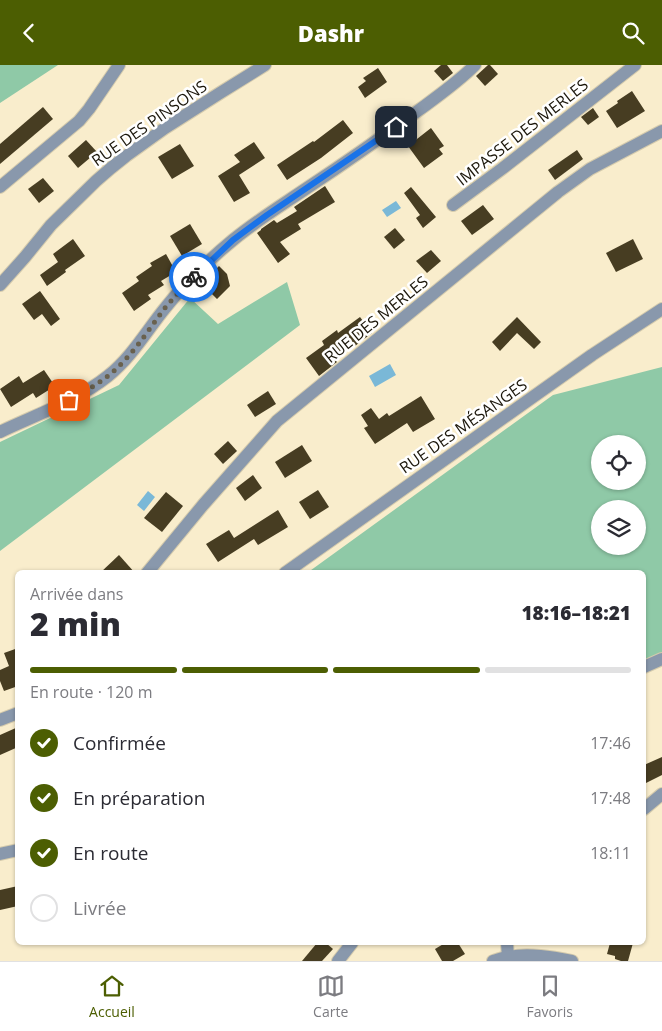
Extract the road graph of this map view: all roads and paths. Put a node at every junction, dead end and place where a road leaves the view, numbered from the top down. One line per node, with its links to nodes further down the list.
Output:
1 (119, 65): 6 (street)
2 (265, 65): 8 (street, RUE DES PINSONS)
3 (475, 65): 10 (street)
4 (635, 65): 7 (street, IMPASSE DES MERLES)
5 (662, 131): 11 (street, RUE DES MERLES)
6 (0, 187)
7 (453, 205)
8 (0, 285)
9 (662, 309): 12 (street, RUE DES MÉSANGES)
10 (0, 431)
11 (149, 570)
12 (289, 570)
13 (662, 659): 14 (street)
14 (646, 666)
15 (15, 714): 16 (street)
16 (0, 720)
17 (662, 795): 18 (street)
18 (646, 807)
19 (15, 850): 20 (street)
20 (0, 853)
21 (350, 945): 24 (street)
22 (507, 945): 23 (street)
23 (508, 957): 25 (street); 26 (street)
24 (338, 961)
25 (493, 961)
26 (572, 961)

